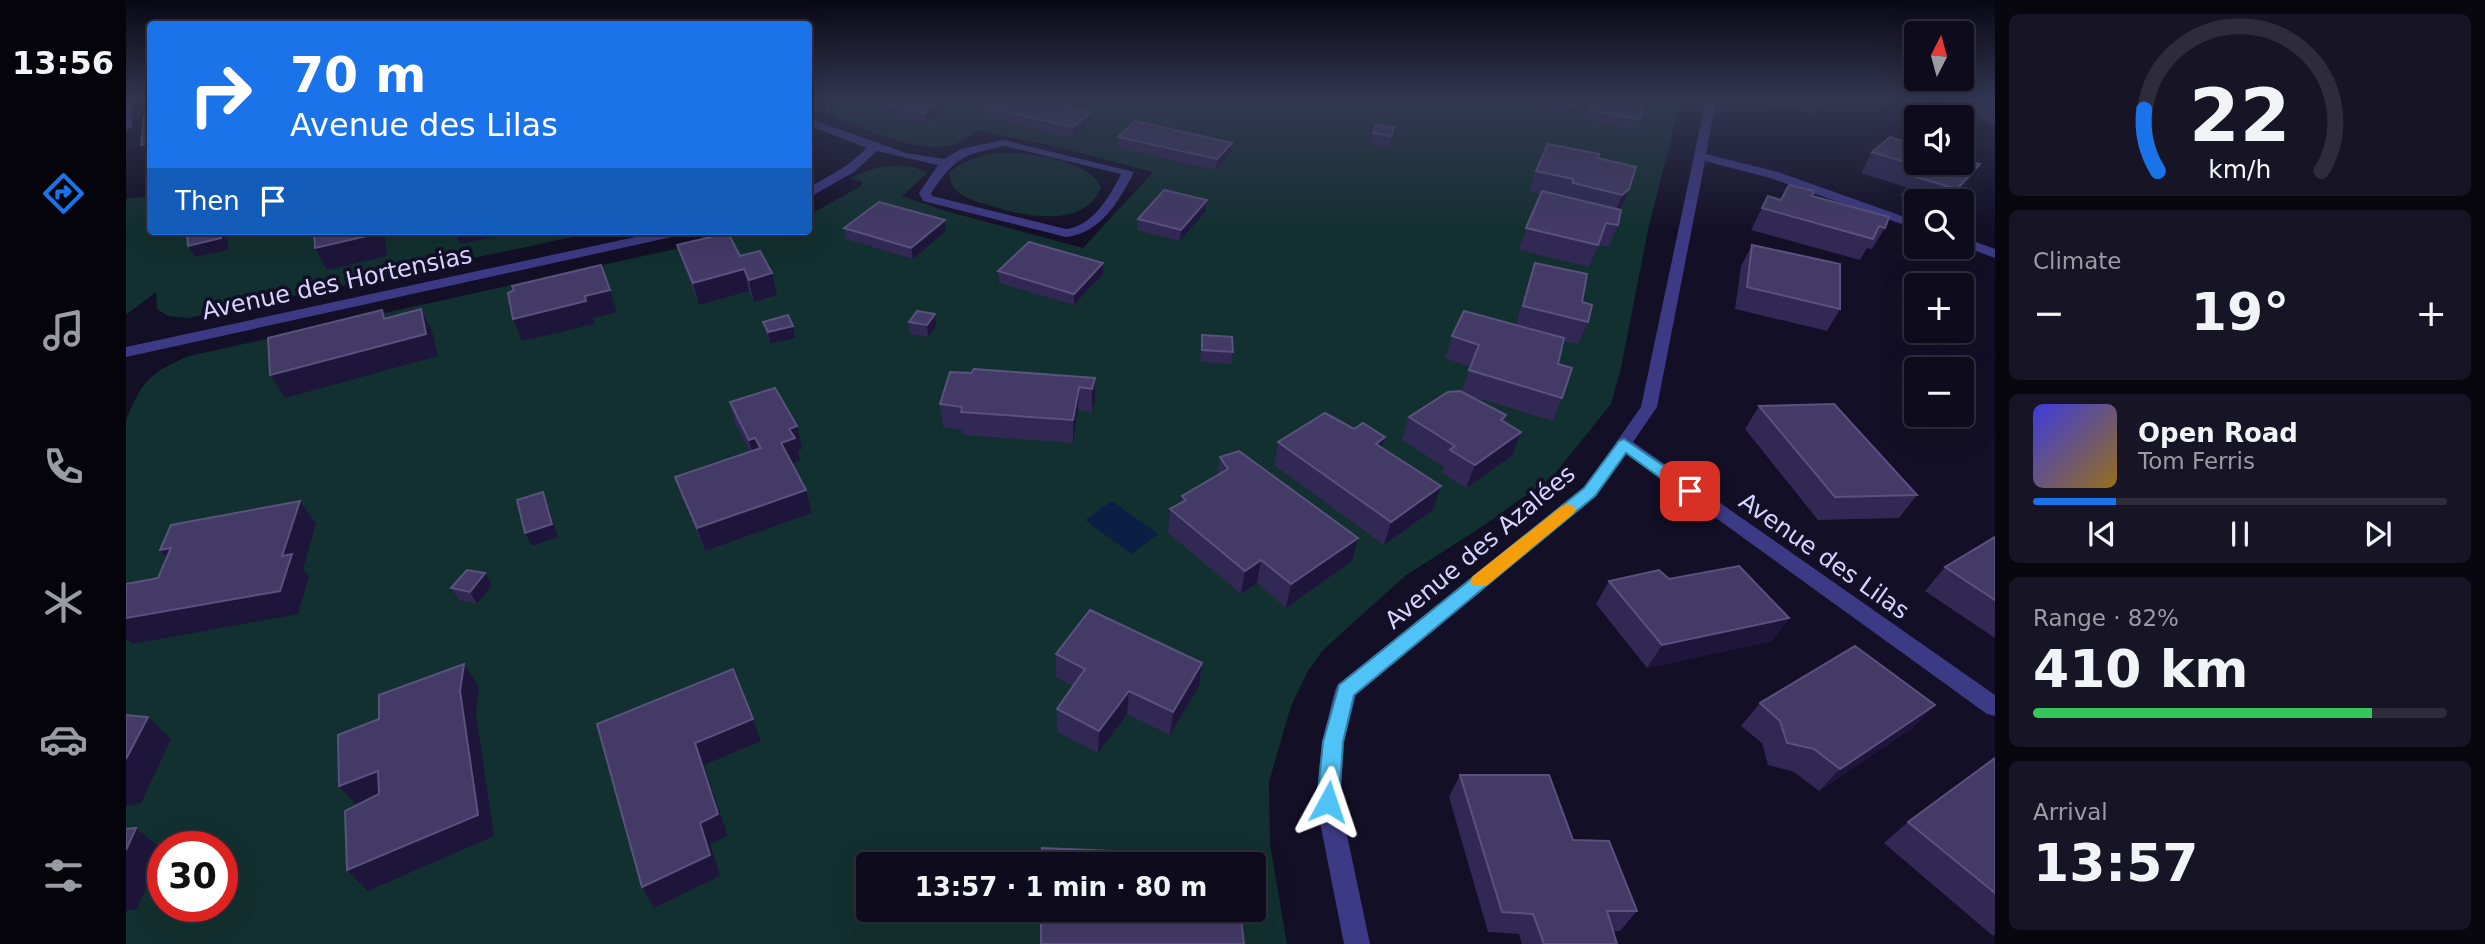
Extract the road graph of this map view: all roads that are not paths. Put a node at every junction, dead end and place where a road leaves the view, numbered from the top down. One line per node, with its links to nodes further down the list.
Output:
1 (865, 143): 5 (street)
2 (997, 143): 7 (street)
3 (997, 143): 7 (street)
4 (1702, 143): 6 (street, Avenue des Azalées)
5 (875, 147): 7 (street); 8 (street)
6 (1700, 156): 9 (street); 14 (street, Avenue des Azalées)
7 (946, 163)
8 (812, 192)
9 (1904, 221)
10 (663, 235): 13 (street, Avenue des Hortensias)
11 (1974, 246): 12 (street)
12 (1995, 254)
13 (126, 352)
14 (1624, 444): 15 (street, Avenue des Lilas); 16 (street, Avenue des Azalées)
15 (1995, 707)
16 (1357, 944)

